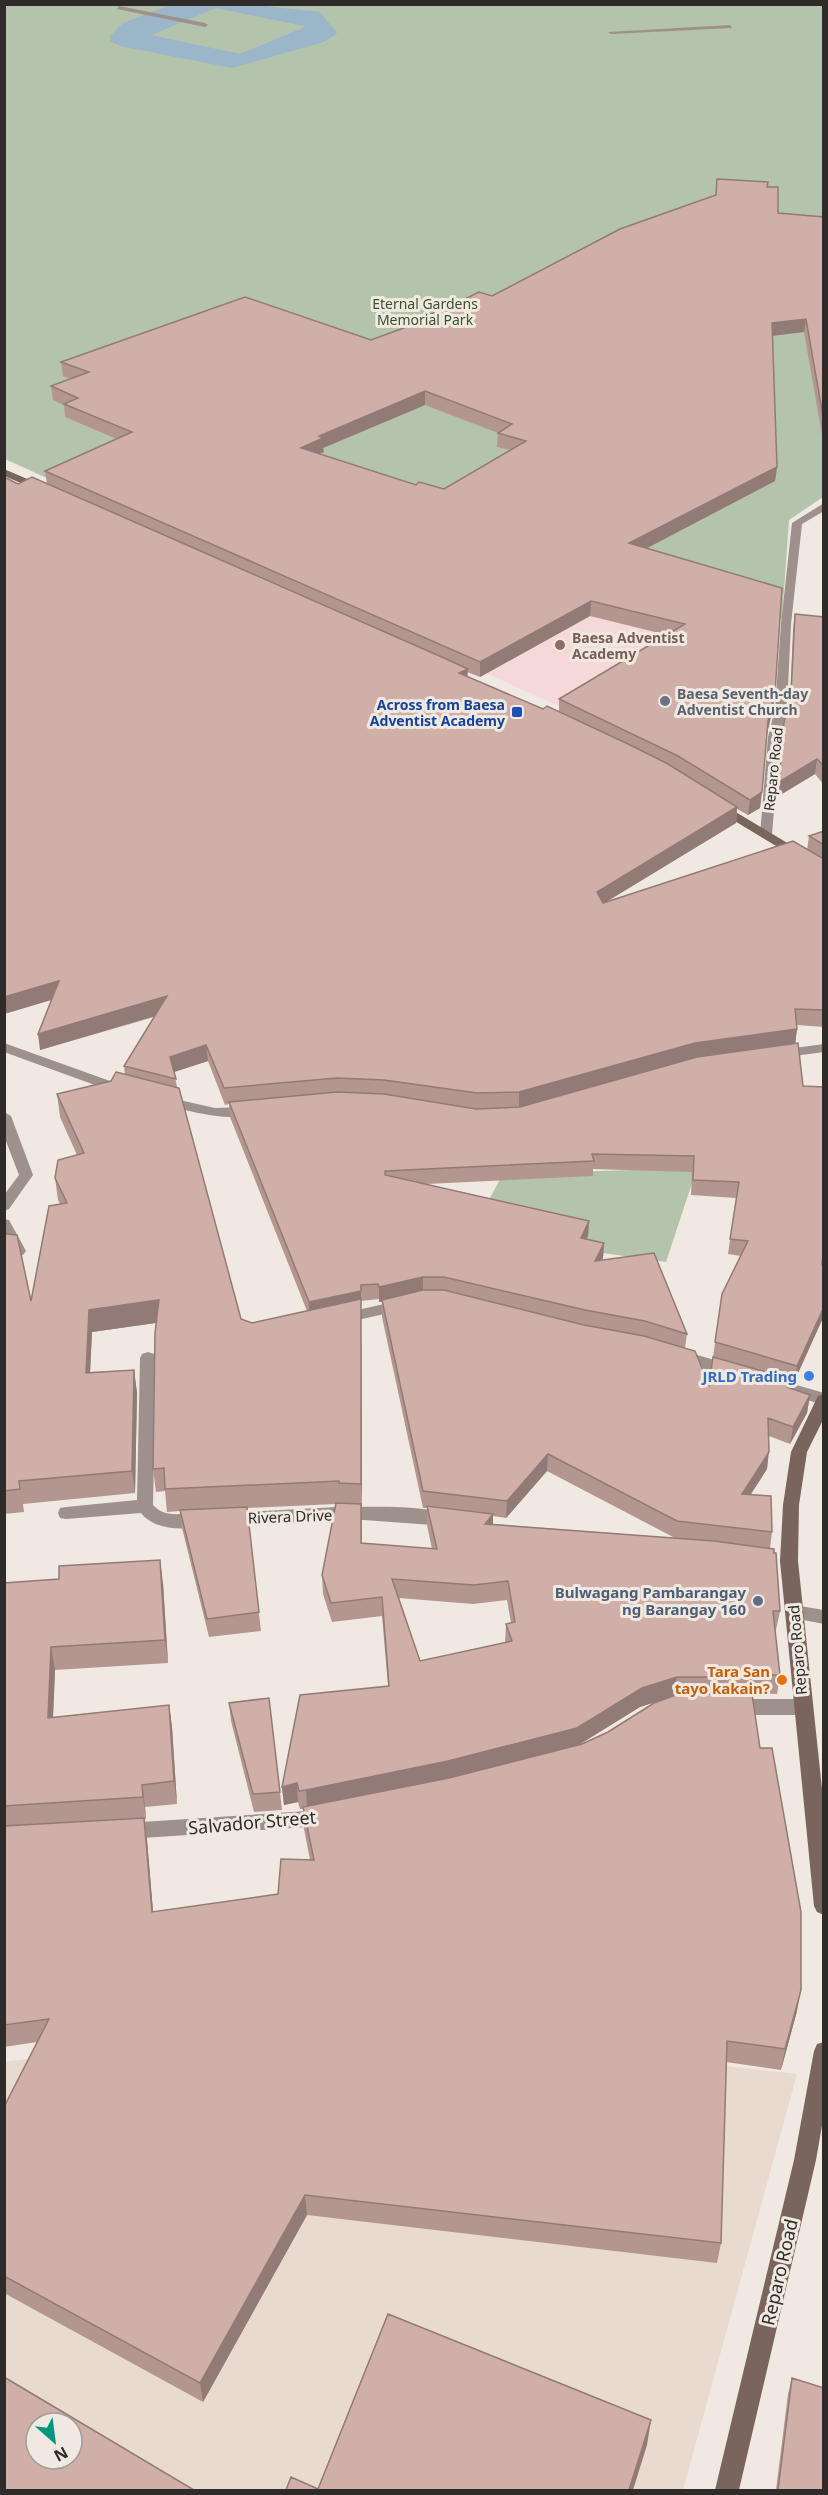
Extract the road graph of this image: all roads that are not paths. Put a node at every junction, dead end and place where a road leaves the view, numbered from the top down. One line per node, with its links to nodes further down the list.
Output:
1 (120, 8): 2 (street)
2 (205, 25)
3 (730, 27): 4 (street)
4 (611, 32)
5 (4, 472): 6 (main road)
6 (59, 496)
7 (824, 506): 9 (street, Reparo Road)
8 (710, 800): 9 (main road)
9 (766, 835): 10 (main road)
10 (824, 871)
11 (4, 1047): 14 (street)
12 (824, 1047): 13 (street)
13 (765, 1056)
14 (261, 1109)
15 (4, 1116): 16 (street)
16 (4, 1206)
17 (4, 1224): 18 (street)
18 (18, 1252)
19 (413, 1303): 20 (street)
20 (334, 1320)
21 (666, 1351): 23 (street)
22 (148, 1358): 26 (street)
23 (745, 1375)
24 (767, 1382): 25 (street)
25 (824, 1399): 29 (main road, Reparo Road)
26 (148, 1510): 27 (street, Rivera Drive); 28 (street, Rivera Drive)
27 (66, 1513)
28 (467, 1522)
29 (794, 1612): 30 (street); 32 (main road, Reparo Road)
30 (824, 1617)
31 (721, 1707): 32 (street)
32 (802, 1707): 35 (main road, Reparo Road)
33 (342, 1812): 34 (street, Salvador Street)
34 (109, 1832)
35 (824, 1906)
36 (824, 2051): 37 (main road, Reparo Road)
37 (727, 2490)

